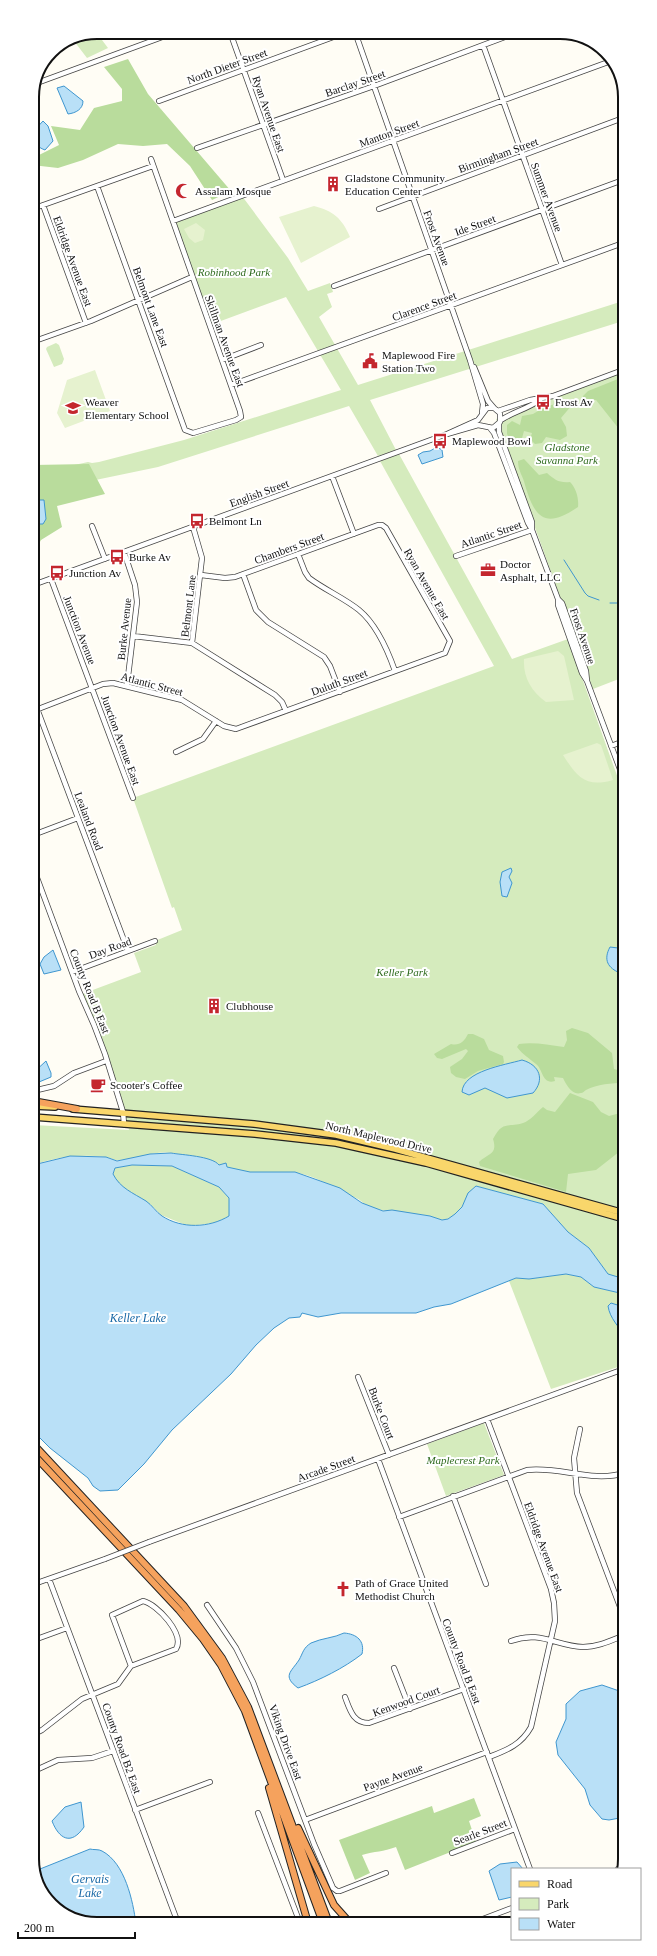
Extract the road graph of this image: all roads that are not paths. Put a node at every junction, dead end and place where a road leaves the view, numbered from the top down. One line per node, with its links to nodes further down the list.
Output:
1 (157, 39): 9 (street)
2 (233, 39): 8 (street, Ryan Avenue East)
3 (328, 39): 8 (street, North Dieter Street)
4 (357, 39): 10 (street, Frost Avenue)
5 (499, 39): 6 (street, Barclay Street)
6 (483, 45): 10 (street, Barclay Street); 12 (street, Summer Avenue)
7 (606, 63): 12 (street, Manton Street)
8 (244, 69): 11 (street, North Dieter Street); 14 (street, Ryan Avenue East)
9 (42, 80)
10 (374, 86): 14 (street, Barclay Street); 15 (street, Frost Avenue)
11 (159, 100)
12 (503, 100): 15 (street, Manton Street); 17 (street, Summer Avenue)
13 (618, 120): 17 (street, Birmingham Street)
14 (263, 124): 16 (street, Barclay Street); 20 (street, Ryan Avenue East)
15 (394, 141): 20 (street, Manton Street); 23 (street, Frost Avenue)
16 (197, 148)
17 (522, 155): 23 (street, Birmingham Street); 27 (street, Summer Avenue)
18 (151, 159): 19 (street, Skillman Avenue East)
19 (153, 166): 22 (street); 28 (street, Skillman Avenue East)
20 (283, 180): 28 (street, Manton Street)
21 (618, 182): 27 (street, Ide Street)
22 (97, 186): 24 (street); 34 (street, Belmont Lane East)
23 (413, 196): 26 (street, Birmingham Street); 30 (street, Frost Avenue)
24 (43, 205): 25 (street); 36 (street, Eldridge Avenue East)
25 (39, 206)
26 (379, 208)
27 (542, 210): 30 (street, Ide Street); 31 (street, Summer Avenue)
28 (173, 221): 32 (street, Skillman Avenue East)
29 (618, 245): 31 (street, Clarence Street)
30 (432, 250): 33 (street, Ide Street); 35 (street, Frost Avenue)
31 (562, 265): 35 (street, Clarence Street)
32 (192, 277): 34 (street); 39 (street, Skillman Avenue East)
33 (334, 286)
34 (139, 299): 36 (street); 46 (street, Belmont Lane East)
35 (452, 305): 40 (street, Frost Avenue); 42 (street, Clarence Street)
36 (86, 323): 37 (street)
37 (39, 340)
38 (261, 345): 39 (street)
39 (222, 360): 42 (street, Skillman Avenue East)
40 (470, 360): 44 (street, Frost Avenue); 45 (street, Frost Avenue)
41 (618, 372): 43 (street)
42 (231, 385): 46 (street, Skillman Avenue East)
43 (540, 400): 44 (street); 47 (street)
44 (496, 409): 45 (street); 47 (street)
45 (482, 414): 48 (street); 49 (street, English Street)
46 (241, 417)
47 (500, 422): 48 (street); 54 (street, Frost Avenue)
48 (488, 427): 49 (street, English Street); 54 (street, Frost Avenue)
49 (447, 434): 50 (street, English Street)
50 (332, 476): 53 (street, English Street); 55 (street)
51 (382, 525): 55 (street, Chambers Street); 66 (street, Ryan Avenue East)
52 (92, 526): 59 (street)
53 (193, 527): 56 (street, English Street); 61 (street, Belmont Lane)
54 (532, 530): 58 (street, Atlantic Street); 77 (street, Frost Avenue)
55 (354, 534): 57 (street, Chambers Street)
56 (124, 552): 59 (street, English Street); 64 (street, Burke Avenue)
57 (298, 554): 60 (street, Chambers Street); 67 (street)
58 (456, 556)
59 (105, 559): 62 (street, English Street)
60 (243, 574): 61 (street, Chambers Street); 70 (street)
61 (200, 575): 65 (street, Belmont Lane)
62 (51, 579): 63 (street, English Street); 69 (street, Junction Avenue)
63 (39, 583)
64 (133, 636): 65 (street); 68 (street, Burke Avenue)
65 (192, 643): 72 (street, Belmont Lane)
66 (445, 653): 67 (street, Duluth Street)
67 (395, 671): 70 (street, Duluth Street)
68 (127, 685): 69 (street, Atlantic Street); 74 (street, Atlantic Street)
69 (92, 688): 71 (street, Atlantic Street); 80 (street, Junction Avenue East)
70 (340, 692): 72 (street, Duluth Street)
71 (39, 708)
72 (286, 711): 75 (street, Duluth Street)
73 (39, 720): 81 (street, Lealand Road)
74 (216, 721): 75 (street, Atlantic Street); 78 (street)
75 (240, 728)
76 (618, 743): 77 (street)
77 (611, 746): 79 (street, Frost Avenue)
78 (176, 752)
79 (618, 764)
80 (133, 798)
81 (78, 818): 82 (street); 85 (street, Lealand Road)
82 (39, 833)
83 (39, 884): 86 (street, County Road B East)
84 (155, 941): 85 (street, Day Road)
85 (128, 951): 86 (street, Day Road)
86 (72, 972): 87 (street, County Road B East)
87 (106, 1061): 88 (street); 92 (street, County Road B East)
88 (39, 1090)
89 (39, 1102): 91 (highway)
90 (39, 1106): 91 (main road, North Maplewood Drive)
91 (76, 1109): 92 (main road, North Maplewood Drive)
92 (123, 1112): 94 (street, County Road B East); 95 (main road, North Maplewood Drive)
93 (39, 1117): 94 (main road, North Maplewood Drive)
94 (124, 1124): 96 (main road, North Maplewood Drive)
95 (618, 1210)
96 (618, 1216)
97 (618, 1371): 99 (street, Arcade Street)
98 (358, 1377): 102 (street, Burke Court)
99 (487, 1419): 102 (street, Arcade Street); 107 (street, Eldridge Avenue East)
100 (580, 1429): 105 (street)
101 (39, 1450): 133 (highway)
102 (389, 1455): 103 (street, Arcade Street)
103 (378, 1459): 109 (street, County Road B East); 110 (street, Arcade Street, bridge)
104 (39, 1460): 127 (highway)
105 (575, 1474): 106 (street); 107 (street); 113 (street)
106 (618, 1474)
107 (508, 1475): 108 (street); 118 (street, Eldridge Avenue East)
108 (453, 1496): 109 (street); 112 (street)
109 (399, 1517): 122 (street, County Road B East)
110 (49, 1579): 111 (street, Arcade Street); 115 (street, County Road B2 East)
111 (39, 1582)
112 (486, 1584)
113 (618, 1601)
114 (207, 1605): 136 (street, Viking Drive East)
115 (67, 1628): 117 (street); 123 (street, County Road B2 East)
116 (618, 1637): 118 (street)
117 (39, 1638)
118 (551, 1640): 119 (street); 130 (street, Eldridge Avenue East)
119 (511, 1641)
120 (131, 1666): 120 (street); 123 (street)
121 (394, 1668): 125 (street)
122 (464, 1689): 125 (street, Kenwood Court); 129 (street, County Road B East)
123 (92, 1694): 126 (street); 128 (street, County Road B2 East)
124 (345, 1697): 125 (street, Kenwood Court)
125 (410, 1709)
126 (39, 1732)
127 (256, 1740): 144 (highway); 145 (highway)
128 (113, 1751): 131 (street); 134 (street, County Road B2 East)
129 (487, 1752): 130 (street, County Road B East); 136 (street, Payne Avenue)
130 (489, 1757): 137 (street, County Road B East)
131 (39, 1769)
132 (210, 1782): 134 (street)
133 (278, 1784): 146 (highway); 147 (highway)
134 (135, 1810): 142 (street, County Road B2 East)
135 (258, 1813): 143 (street)
136 (305, 1820): 140 (street, Viking Drive East)
137 (515, 1829): 138 (street, Searle Street); 139 (street, County Road B East)
138 (452, 1853)
139 (530, 1868)
140 (386, 1873)
141 (511, 1908): 148 (street)
142 (175, 1917)
143 (298, 1917)
144 (306, 1917)
145 (321, 1917)
146 (328, 1917)
147 (345, 1917)
148 (488, 1917)

